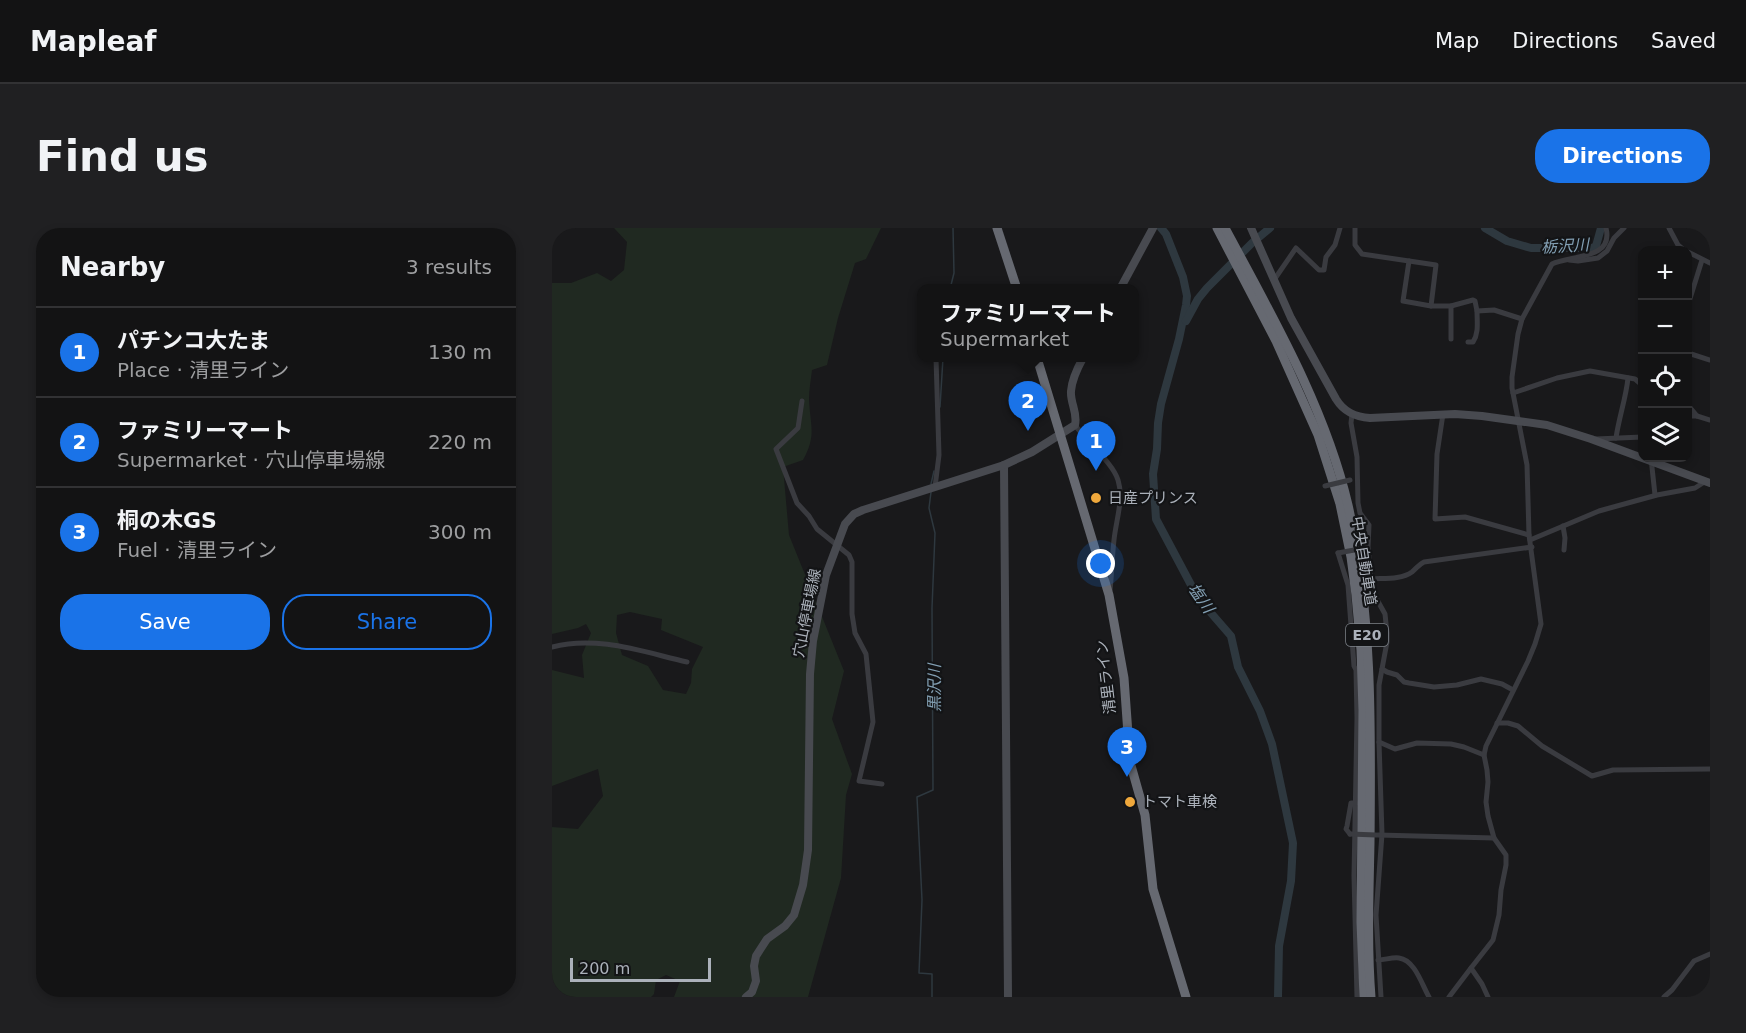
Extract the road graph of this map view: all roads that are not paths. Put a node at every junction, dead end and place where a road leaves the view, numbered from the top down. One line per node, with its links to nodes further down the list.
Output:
1 (997, 228): 18 (highway)
2 (1153, 228): 19 (street)
3 (1217, 228): 10 (highway, 中央自動車道 / E20)
4 (1251, 228): 17 (street)
5 (1341, 228): 17 (street)
6 (1355, 228): 15 (street)
7 (1605, 228): 13 (street)
8 (1624, 228): 13 (street)
9 (1669, 228): 11 (street)
10 (1227, 236): 20 (highway, 中央自動車道 / E20)
11 (1679, 246)
12 (1692, 255): 14 (street)
13 (1566, 259): 25 (street)
14 (1701, 260): 16 (street); 21 (street)
15 (1408, 261): 22 (street); 22 (street)
16 (1710, 263)
17 (1272, 278): 38 (street)
18 (1016, 284)
19 (1121, 284)
20 (1256, 295): 84 (highway, 中央自動車道 / E20); 85 (highway, 中央自動車道 / E20)
21 (1689, 300)
22 (1431, 306): 23 (street)
23 (1450, 306): 24 (street); 26 (street)
24 (1477, 311): 25 (street); 27 (street)
25 (1522, 319): 35 (street)
26 (1451, 339)
27 (1468, 342)
28 (1691, 354): 29 (street)
29 (1710, 360)
30 (936, 362): 56 (street)
31 (1038, 362): 45 (highway, 清里ライン)
32 (1081, 362): 44 (street)
33 (1628, 378): 34 (street); 35 (street); 47 (street)
34 (1638, 382)
35 (1513, 393): 43 (street)
36 (802, 401): 60 (street)
37 (1690, 408): 41 (street)
38 (1352, 414): 39 (street); 53 (street)
39 (1443, 414): 43 (street); 59 (street)
40 (1692, 416): 41 (street)
41 (1697, 416): 42 (street)
42 (1710, 420)
43 (1519, 421): 48 (street); 59 (street)
44 (1075, 425): 45 (street, 穴山停車場線); 64 (street)
45 (1060, 434): 52 (street, 穴山停車場線); 64 (highway, 清里ライン)
46 (1638, 437): 47 (street)
47 (1616, 438): 48 (street)
48 (1591, 440): 49 (street)
49 (1638, 455)
50 (1652, 462): 57 (street)
51 (1659, 462): 54 (street)
52 (1004, 465): 56 (street, 穴山停車場線); 81 (street)
53 (1356, 478): 55 (street, bridge); 61 (street)
54 (1708, 482): 57 (street)
55 (1325, 486)
56 (935, 487): 60 (street, 穴山停車場線)
57 (1655, 495): 58 (street)
58 (1563, 526): 59 (street); 62 (street)
59 (1530, 541): 63 (street); 68 (street)
60 (836, 546): 73 (street); 80 (street, 穴山停車場線)
61 (1366, 547): 63 (street); 74 (street, bridge)
62 (1564, 550)
63 (1371, 579): 67 (street)
64 (1109, 595): 82 (highway, 清里ライン)
65 (552, 647): 66 (street)
66 (687, 662)
67 (1382, 669): 68 (street); 70 (street)
68 (1513, 690): 69 (street)
69 (1497, 723): 71 (street); 72 (street)
70 (1378, 742): 71 (street); 75 (street)
71 (1484, 755): 76 (street)
72 (1710, 768)
73 (882, 784)
74 (1356, 802): 75 (street, bridge); 83 (street)
75 (1379, 835): 76 (street); 78 (street)
76 (1494, 838): 79 (street)
77 (1710, 954): 90 (street)
78 (1378, 960): 86 (street); 87 (street)
79 (1471, 968): 88 (street); 89 (street)
80 (746, 997)
81 (1008, 997)
82 (1186, 997)
83 (1357, 997)
84 (1364, 997)
85 (1371, 997)
86 (1381, 997)
87 (1429, 997)
88 (1449, 997)
89 (1488, 997)
90 (1665, 997)

